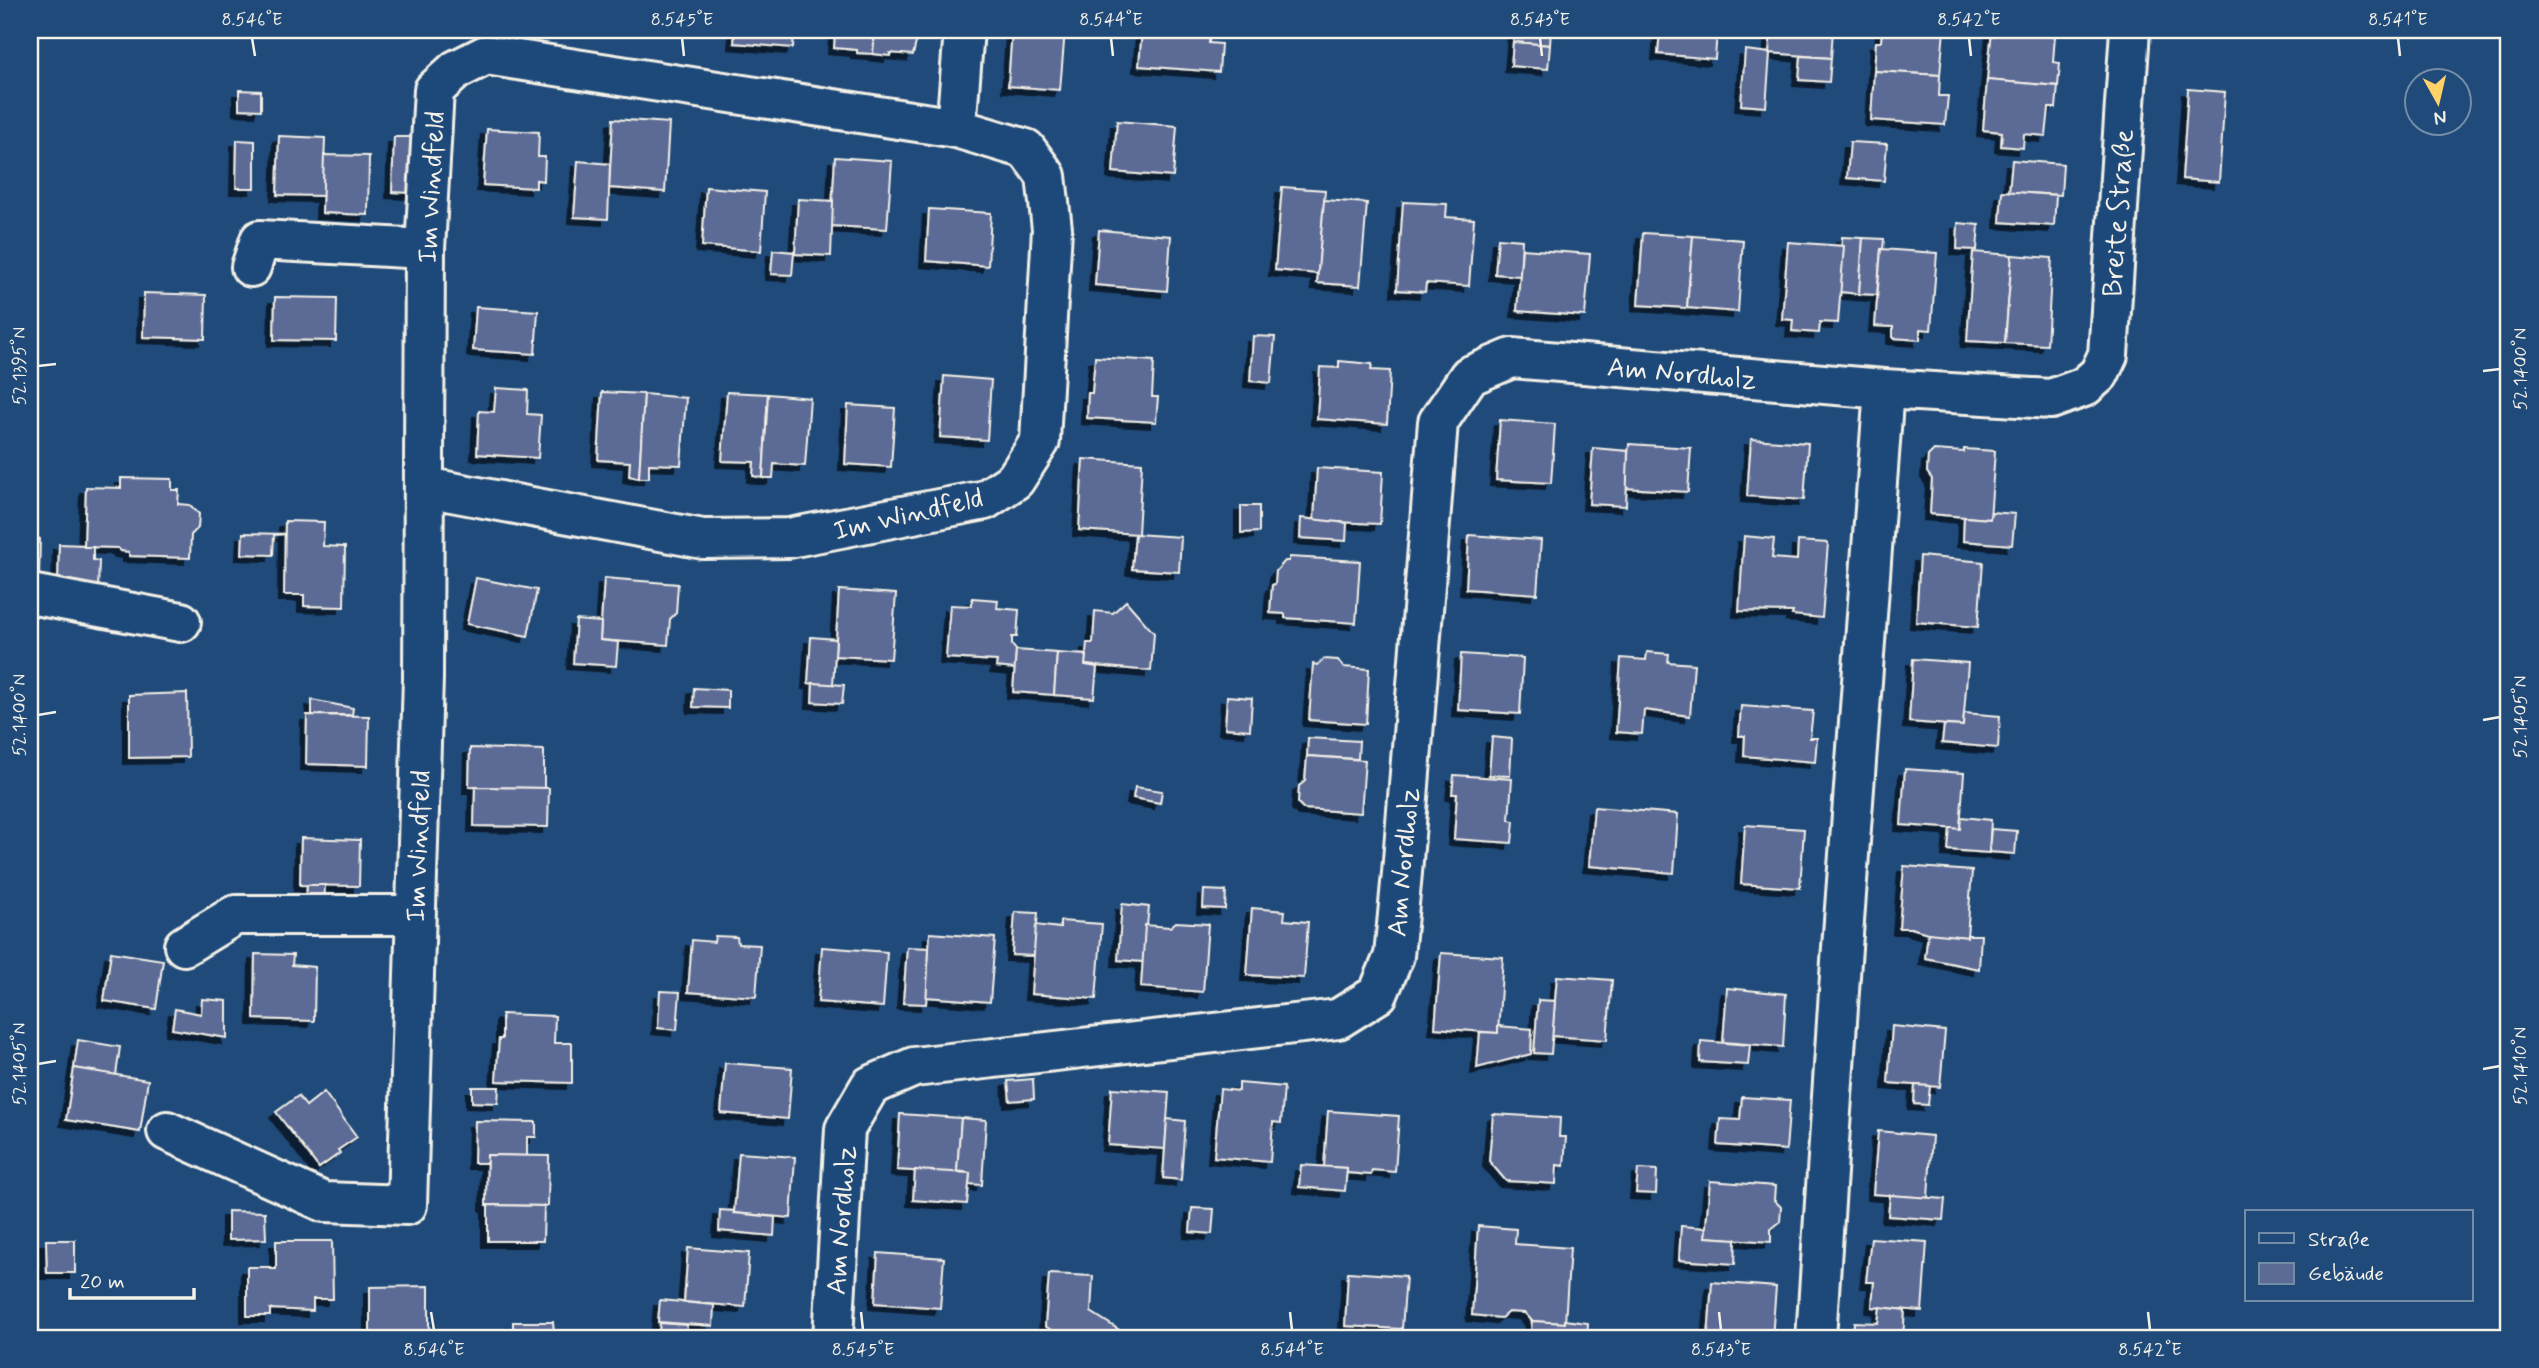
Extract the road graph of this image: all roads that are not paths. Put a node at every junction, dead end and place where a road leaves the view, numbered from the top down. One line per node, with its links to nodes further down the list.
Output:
1 (964, 30): 3 (street)
2 (2130, 30): 6 (street, Breite Straße)
3 (956, 128): 4 (street, Im Windfeld); 8 (street, Im Windfeld)
4 (425, 249): 5 (street); 8 (street, Im Windfeld)
5 (251, 267)
6 (2084, 387): 7 (street, Am Nordholz)
7 (1884, 388): 14 (street, Am Nordholz); 15 (street)
8 (425, 487): 11 (street, Im Windfeld)
9 (30, 594): 10 (street)
10 (180, 622)
11 (414, 915): 12 (street); 13 (street, Im Windfeld)
12 (184, 946)
13 (167, 1131)
14 (832, 1338)
15 (1816, 1338)

